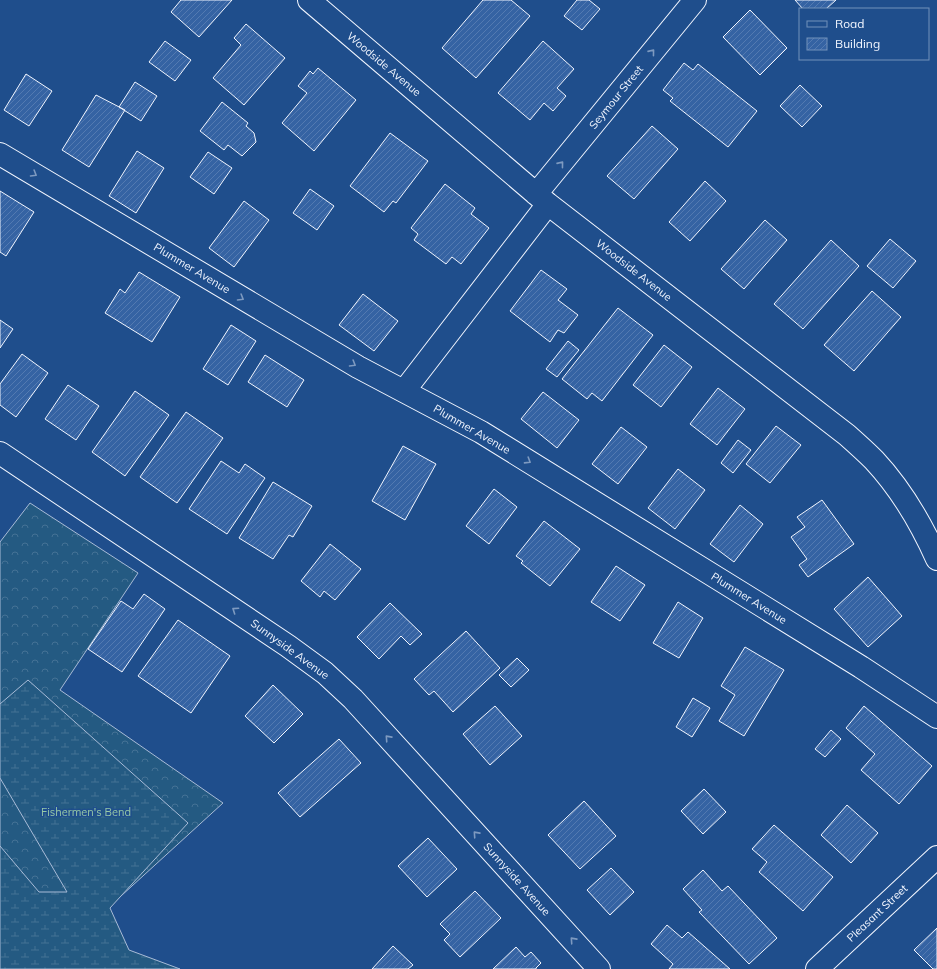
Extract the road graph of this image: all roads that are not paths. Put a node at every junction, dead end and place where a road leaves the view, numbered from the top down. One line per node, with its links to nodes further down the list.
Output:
1 (309, 0): 4 (street, Woodside Avenue)
2 (695, 0): 4 (street, Seymour Street, one-way to 2)
3 (0, 154): 5 (street, Plummer Avenue, one-way to 5)
4 (542, 199): 5 (street, Seymour Street); 7 (street, Woodside Avenue)
5 (404, 391): 8 (street, Plummer Avenue, one-way to 8)
6 (0, 453): 10 (street, Sunnyside Avenue, one-way to 6)
7 (937, 559)
8 (937, 717)
9 (937, 857): 11 (street, Pleasant Street)
10 (599, 969)
11 (817, 969)

